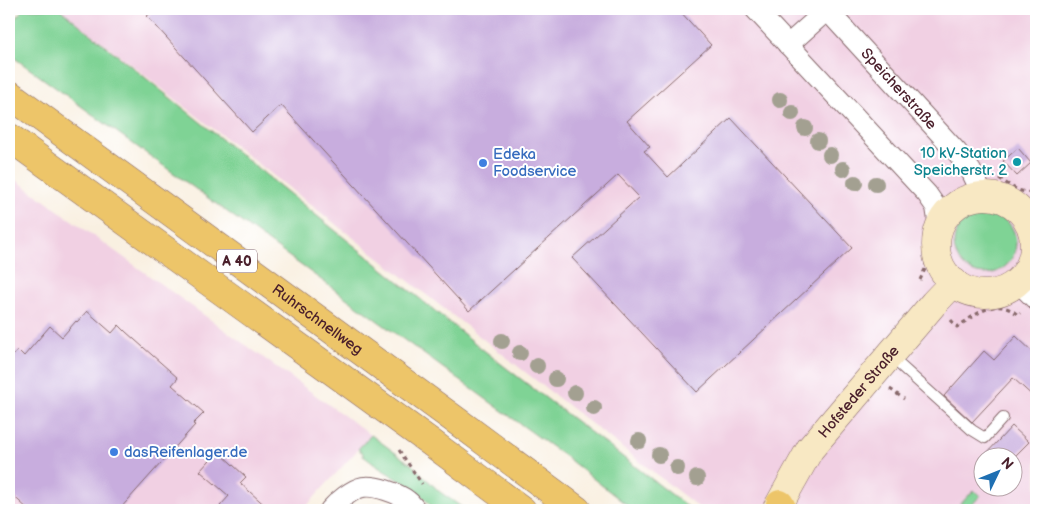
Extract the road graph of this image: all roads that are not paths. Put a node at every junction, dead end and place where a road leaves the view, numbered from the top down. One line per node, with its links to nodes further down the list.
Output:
1 (754, 9): 3 (street)
2 (827, 9): 3 (street, Speicherstraße); 6 (street, Speicherstraße)
3 (788, 45): 8 (street)
4 (9, 94): 17 (highway, Ruhrschnellweg / A 40)
5 (9, 137): 16 (highway, A 40)
6 (983, 195): 7 (street); 8 (street)
7 (1032, 221): 10 (street)
8 (939, 227): 9 (street)
9 (954, 282): 10 (street); 11 (street, Hofsteder Straße)
10 (1029, 293)
11 (889, 355): 12 (lane); 13 (street, Hofsteder Straße)
12 (1003, 418)
13 (780, 508)
14 (330, 510): 15 (street)
15 (416, 510)
16 (522, 510)
17 (577, 510)

